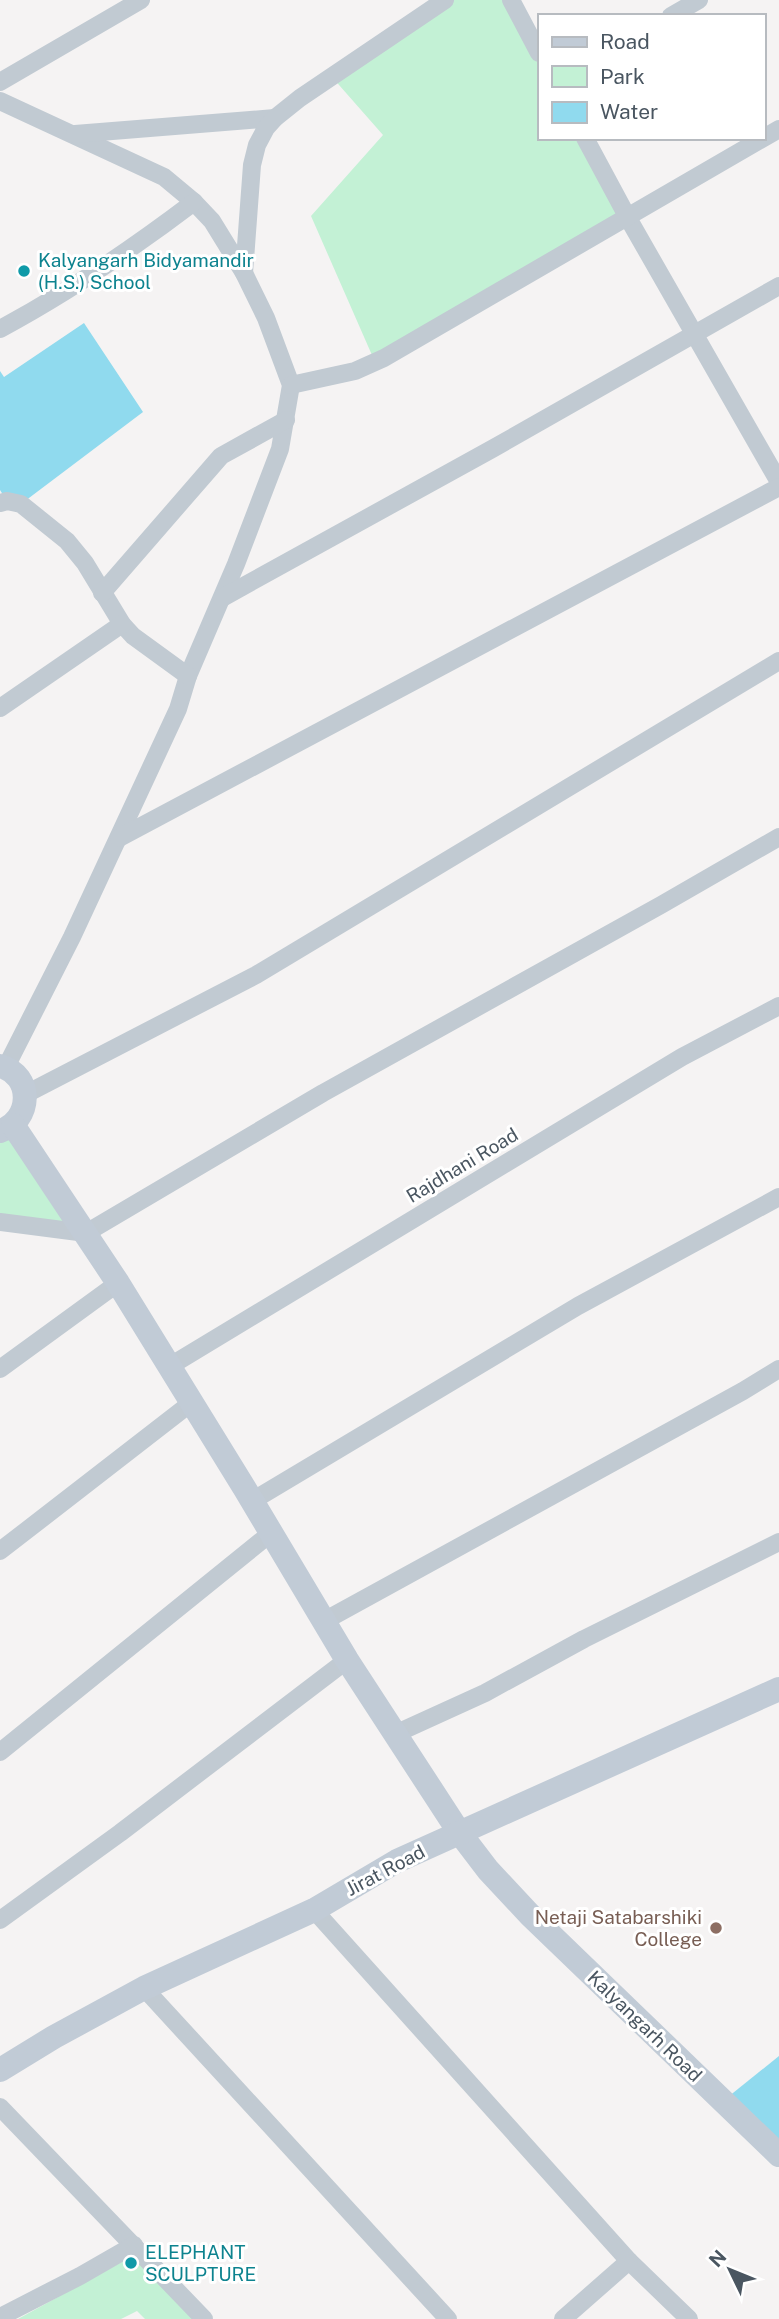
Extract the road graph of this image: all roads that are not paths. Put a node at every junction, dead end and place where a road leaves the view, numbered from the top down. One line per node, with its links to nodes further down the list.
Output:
1 (141, 0): 7 (street)
2 (445, 0): 9 (street)
3 (511, 0): 6 (street)
4 (699, 0): 5 (street)
5 (674, 14)
6 (538, 51)
7 (0, 82)
8 (0, 100): 10 (street)
9 (275, 118): 10 (street); 15 (street)
10 (71, 134): 13 (street)
11 (586, 140): 14 (street)
12 (760, 140): 14 (street)
13 (194, 202): 15 (street); 17 (street)
14 (628, 218): 18 (street); 19 (street)
15 (244, 273): 19 (street)
16 (779, 286): 18 (street)
17 (0, 329)
18 (694, 333): 21 (street); 24 (street)
19 (290, 385): 20 (street)
20 (286, 419): 23 (street); 24 (street)
21 (779, 485): 30 (street)
22 (0, 503): 23 (street)
23 (102, 593): 25 (street)
24 (222, 598): 27 (street)
25 (122, 624): 27 (street); 28 (street)
26 (779, 661): 33 (street)
27 (188, 676): 30 (street)
28 (0, 708)
29 (779, 837): 37 (street)
30 (119, 838): 32 (street)
31 (779, 1006): 39 (street, Rajdhani Road)
32 (3, 1066): 33 (main road)
33 (26, 1094): 34 (main road)
34 (6, 1128): 37 (main road, Kalyangarh Road)
35 (779, 1197): 43 (street)
36 (0, 1222): 37 (street)
37 (86, 1233): 38 (main road, Kalyangarh Road)
38 (118, 1283): 39 (main road, Kalyangarh Road); 40 (street)
39 (170, 1366): 42 (main road, Kalyangarh Road)
40 (0, 1369)
41 (779, 1369): 47 (street)
42 (191, 1403): 43 (main road, Kalyangarh Road); 46 (street)
43 (252, 1501): 44 (main road, Kalyangarh Road)
44 (271, 1532): 47 (main road, Kalyangarh Road); 51 (street)
45 (779, 1542): 50 (street)
46 (0, 1551)
47 (324, 1621): 48 (main road, Kalyangarh Road)
48 (347, 1660): 50 (main road, Kalyangarh Road); 54 (street)
49 (779, 1689): 52 (main road, Jirat Road)
50 (395, 1734): 52 (main road, Kalyangarh Road)
51 (0, 1752)
52 (459, 1832): 53 (main road, Jirat Road); 58 (main road, Kalyangarh Road)
53 (314, 1910): 55 (main road, Jirat Road); 60 (street)
54 (0, 1920)
55 (144, 1988): 56 (main road, Jirat Road); 63 (street)
56 (0, 2070)
57 (0, 2107): 59 (street)
58 (779, 2155)
59 (134, 2245): 61 (street); 62 (street)
60 (629, 2261): 64 (street); 65 (street)
61 (0, 2317)
62 (204, 2319)
63 (448, 2319)
64 (563, 2319)
65 (689, 2319)

